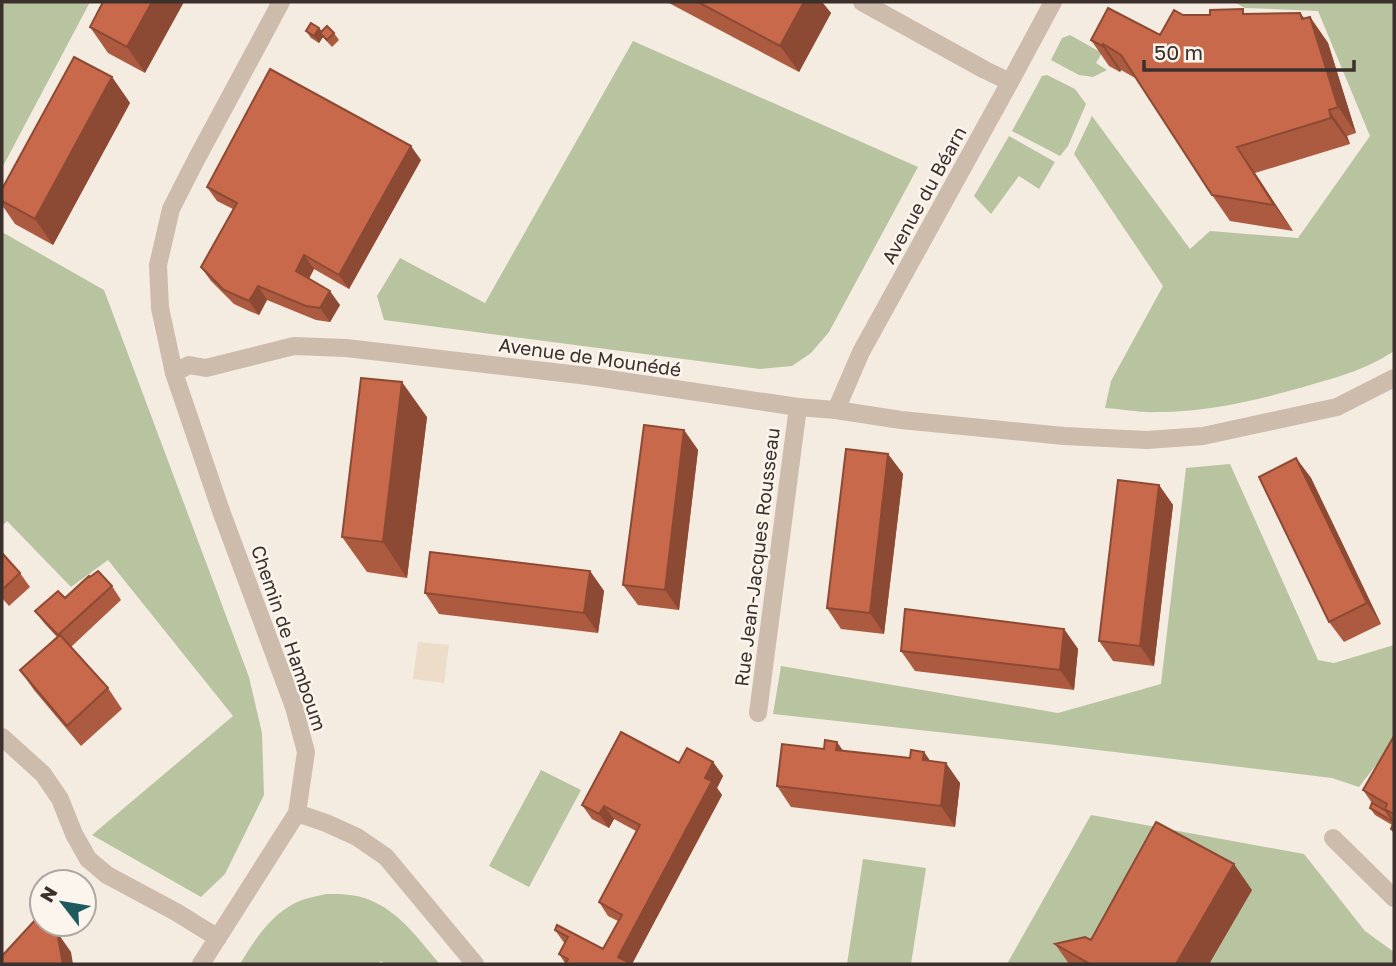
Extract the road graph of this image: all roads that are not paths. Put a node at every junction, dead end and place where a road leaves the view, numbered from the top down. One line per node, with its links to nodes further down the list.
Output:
1 (281, 2): 5 (street)
2 (862, 2): 4 (street)
3 (1053, 2): 4 (street, Avenue du Béarn)
4 (1010, 82): 8 (street, Avenue du Béarn)
5 (174, 373): 7 (street, Avenue de Mounédé); 11 (street, Chemin de Hamboum)
6 (1394, 378): 8 (street, Avenue de Mounédé)
7 (798, 407): 8 (street, Avenue de Mounédé); 9 (street, Rue Jean-Jacques Rousseau)
8 (836, 410)
9 (758, 713)
10 (2, 737): 14 (street)
11 (297, 813): 14 (street); 16 (street)
12 (1332, 838): 13 (street)
13 (1394, 898)
14 (218, 937): 15 (street)
15 (201, 964)
16 (475, 964)

